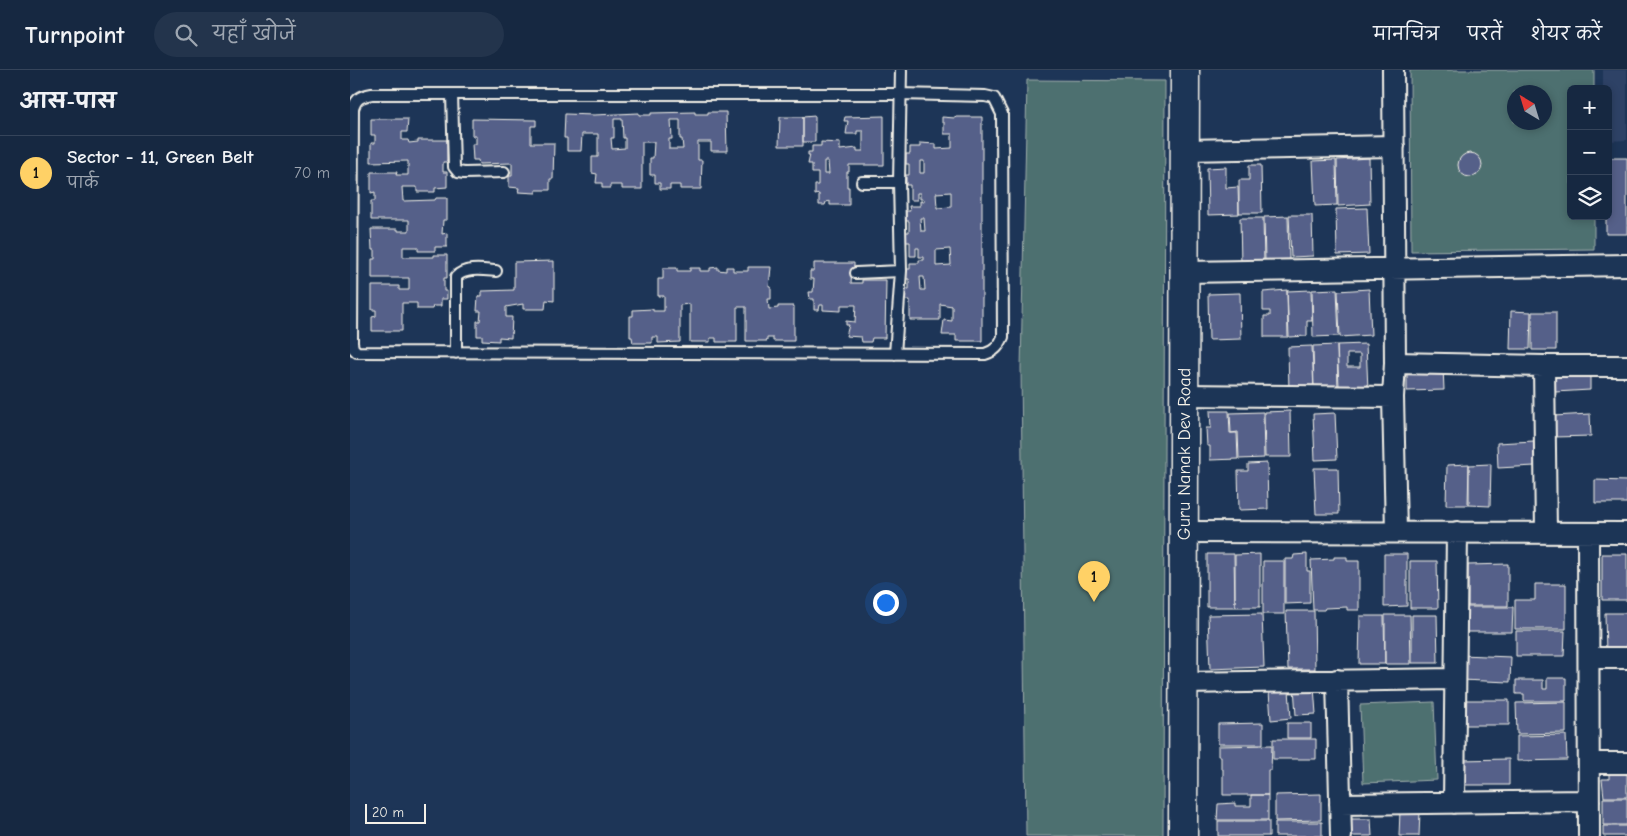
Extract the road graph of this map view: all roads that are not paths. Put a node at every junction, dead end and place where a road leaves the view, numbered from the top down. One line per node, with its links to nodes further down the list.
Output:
1 (901, 70): 5 (lane)
2 (1185, 70): 7 (street, Guru Nanak Dev Road)
3 (1393, 70): 6 (street)
4 (452, 94): 5 (lane); 8 (lane); 17 (lane)
5 (900, 94): 10 (lane); 18 (lane)
6 (1394, 146): 7 (street); 12 (street)
7 (1185, 150): 15 (street, Guru Nanak Dev Road)
8 (504, 172)
9 (862, 182): 10 (lane)
10 (899, 182): 14 (lane)
11 (1627, 265): 12 (street)
12 (1394, 268): 15 (street); 19 (street)
13 (496, 271): 17 (lane)
14 (901, 271): 16 (lane); 18 (lane)
15 (1185, 272): 22 (street, Guru Nanak Dev Road)
16 (856, 273)
17 (456, 353): 18 (lane)
18 (895, 354)
19 (1395, 363): 20 (street); 23 (street)
20 (1544, 366): 21 (street); 27 (street)
21 (1627, 366)
22 (1184, 395): 23 (street); 24 (street, Guru Nanak Dev Road)
23 (1393, 397): 25 (street)
24 (1184, 532): 25 (street); 34 (street, Guru Nanak Dev Road)
25 (1396, 532): 26 (street)
26 (1457, 532): 27 (street); 32 (street)
27 (1546, 533): 28 (street)
28 (1588, 533): 29 (street); 30 (street)
29 (1627, 533)
30 (1589, 658): 31 (street); 35 (street)
31 (1627, 658)
32 (1455, 679): 33 (street); 38 (street)
33 (1337, 680): 34 (street); 39 (street)
34 (1184, 683): 40 (street, Guru Nanak Dev Road)
35 (1589, 763): 36 (street); 37 (street)
36 (1627, 763)
37 (1589, 801): 38 (street); 42 (street)
38 (1454, 803): 39 (street)
39 (1340, 804): 41 (street)
40 (1183, 836)
41 (1341, 836)
42 (1589, 836)

